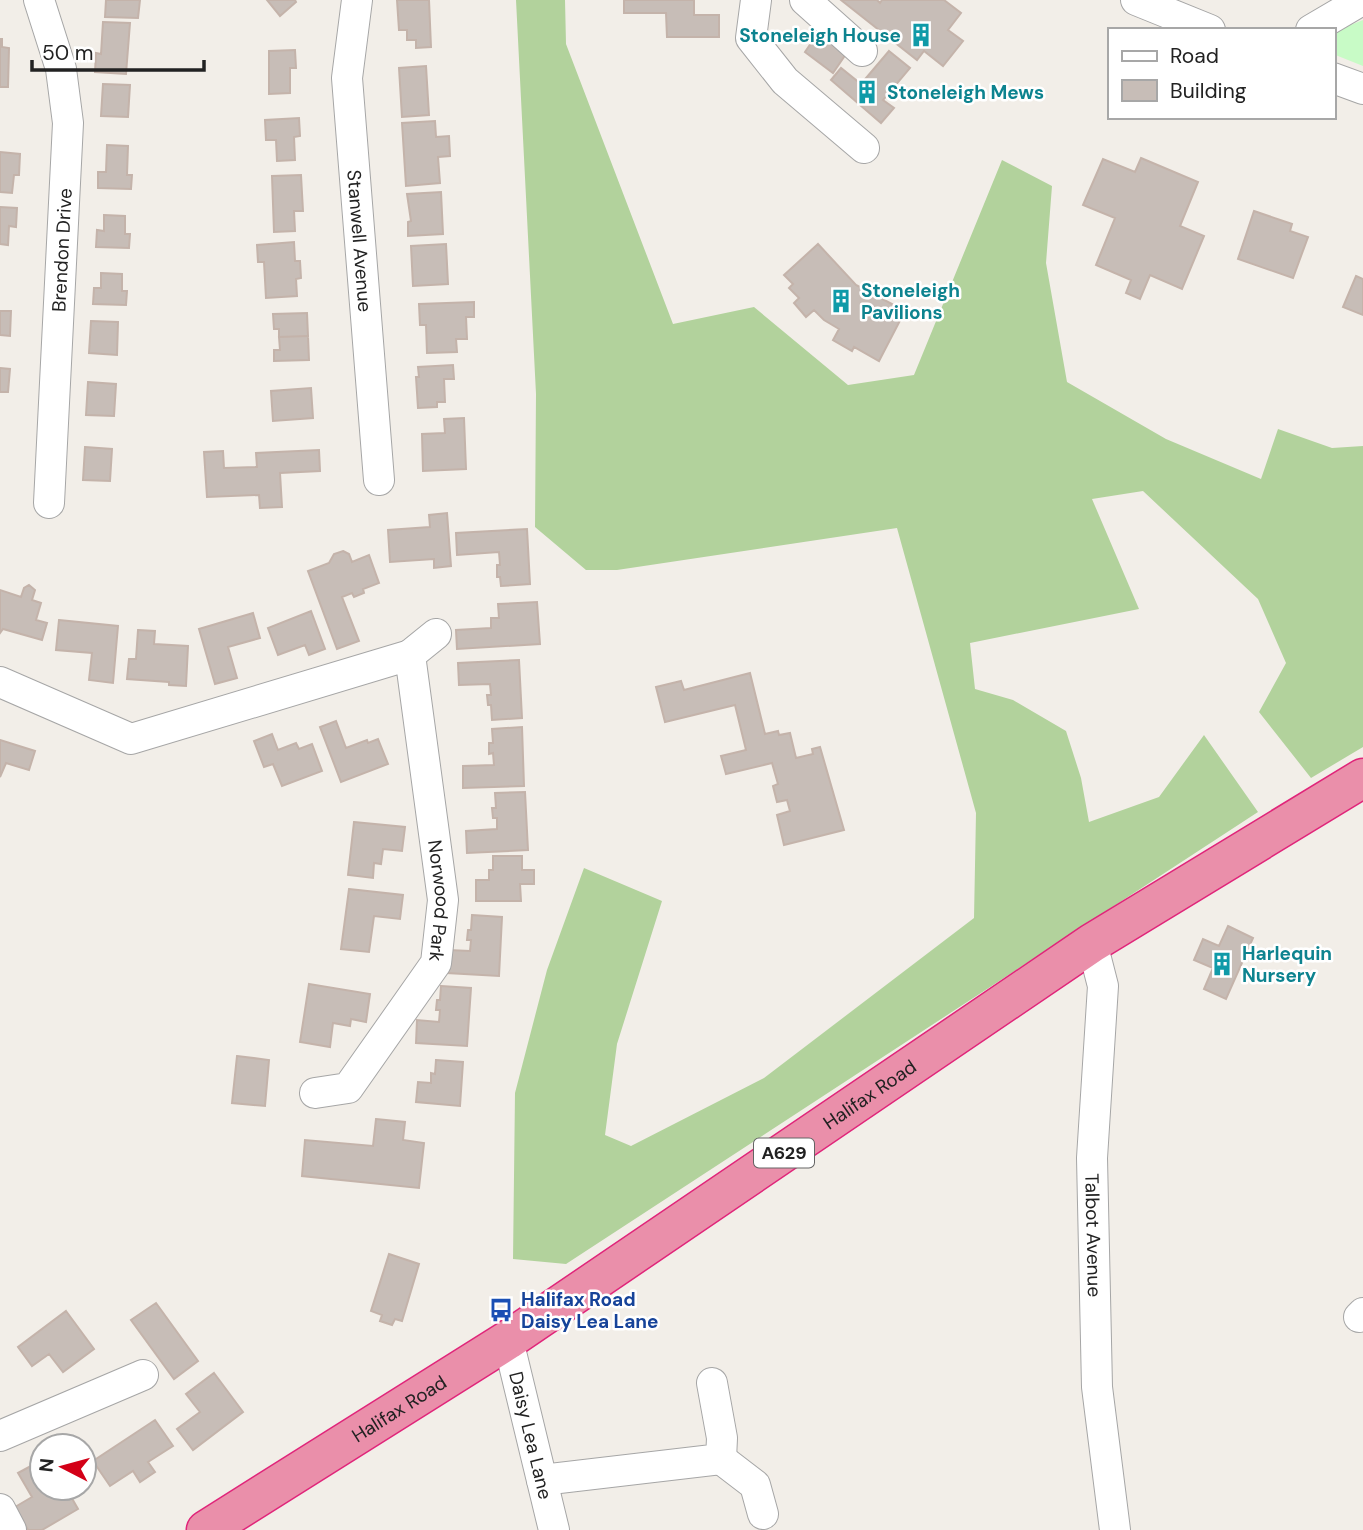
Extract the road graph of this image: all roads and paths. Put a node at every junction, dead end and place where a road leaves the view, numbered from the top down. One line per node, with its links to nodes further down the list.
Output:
1 (39, 0): 14 (street, Brendon Drive)
2 (357, 0): 13 (street, Stanwell Avenue)
3 (756, 0): 12 (street)
4 (804, 0): 9 (street)
5 (1136, 0): 7 (street)
6 (1362, 0): 8 (street)
7 (1205, 28)
8 (1314, 28)
9 (862, 51)
10 (1335, 79): 11 (street)
11 (1363, 89)
12 (864, 148)
13 (379, 480)
14 (48, 503)
15 (436, 634): 16 (street)
16 (410, 655): 17 (street); 20 (street, Norwood Park)
17 (0, 682)
18 (1363, 778): 19 (highway, Halifax Road / A629)
19 (1092, 943): 21 (highway, Halifax Road / A629); 32 (street, Talbot Avenue)
20 (314, 1093)
21 (508, 1340): 26 (street, Daisy Lea Lane); 30 (highway, Halifax Road / A629)
22 (142, 1375): 24 (street)
23 (712, 1383): 25 (street)
24 (0, 1436)
25 (721, 1459): 26 (street); 28 (street)
26 (542, 1480): 31 (street, Daisy Lea Lane)
27 (0, 1509): 29 (street)
28 (763, 1514)
29 (11, 1530)
30 (206, 1530)
31 (554, 1530)
32 (1115, 1530)

